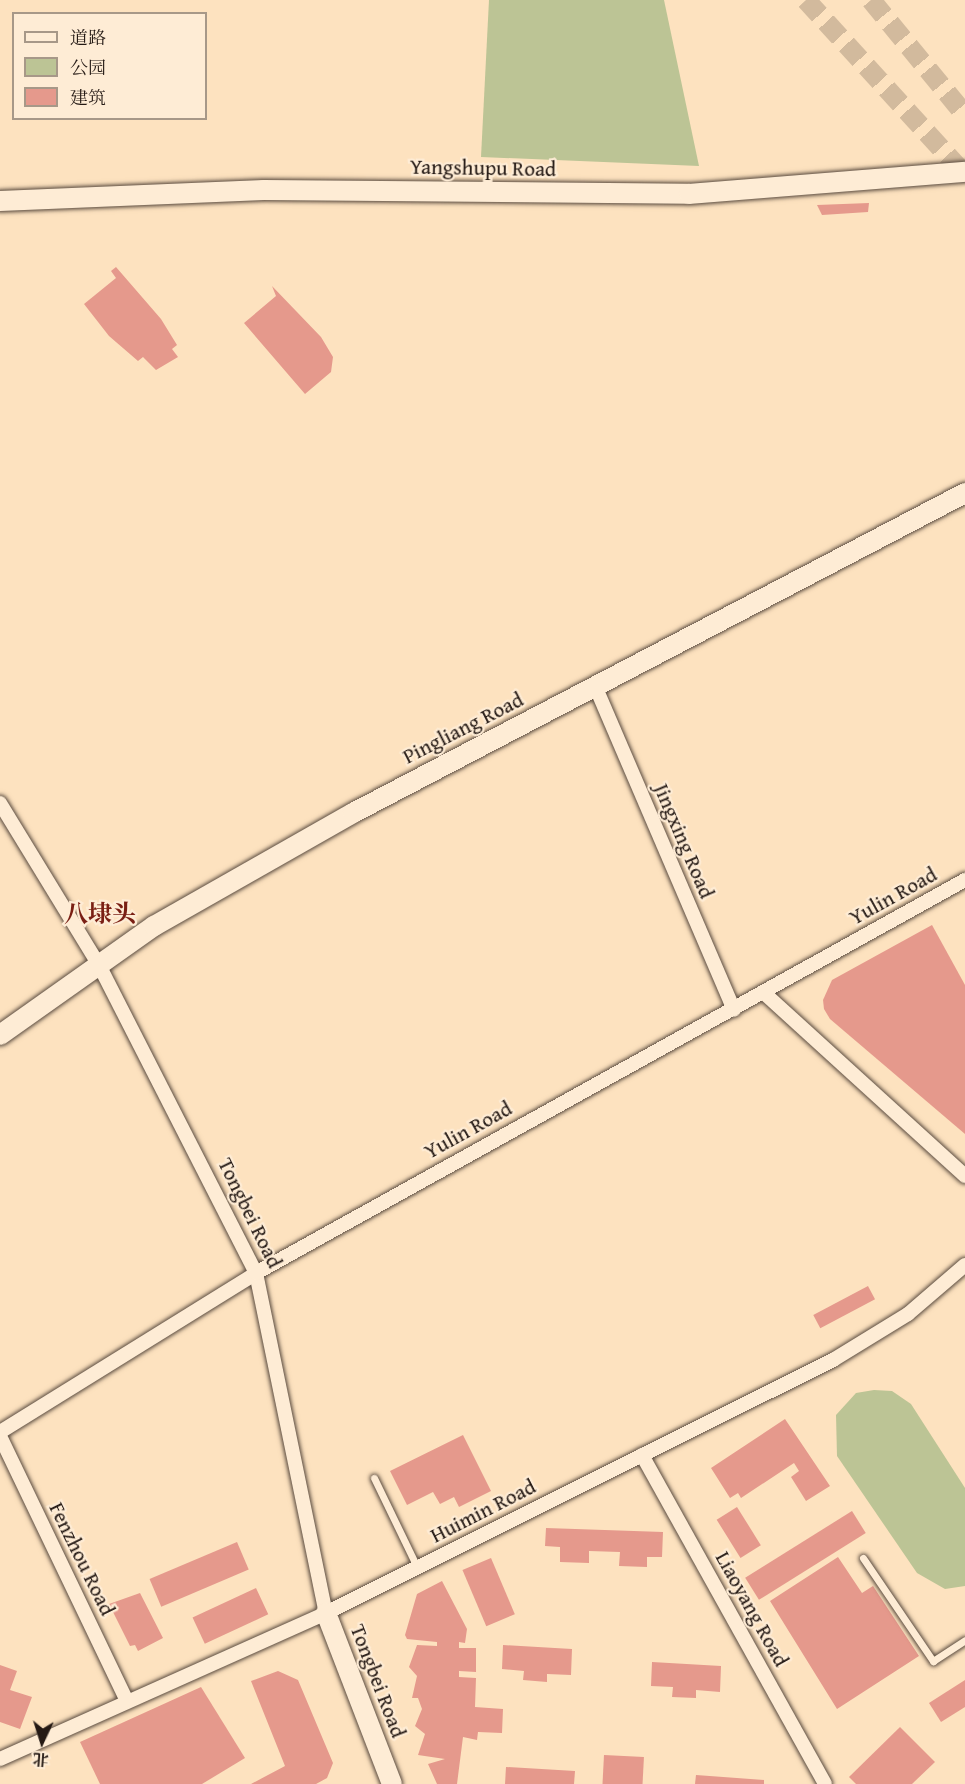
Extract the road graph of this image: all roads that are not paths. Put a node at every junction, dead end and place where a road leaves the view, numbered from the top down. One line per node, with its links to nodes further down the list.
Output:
1 (965, 172): 2 (main road, Yangshupu Road)
2 (0, 201)
3 (965, 493): 4 (main road, Pingliang Road)
4 (596, 688): 7 (main road, Pingliang Road); 9 (street, Jingxing Road)
5 (0, 803): 7 (street, Tongbei Road)
6 (965, 880): 8 (street, Yulin Road)
7 (99, 965): 10 (main road, Pingliang Road); 13 (street, Tongbei Road)
8 (764, 993): 9 (street, Yulin Road); 11 (street)
9 (734, 1010): 13 (street, Yulin Road)
10 (0, 1035)
11 (965, 1176)
12 (965, 1265): 15 (street, Huimin Road)
13 (256, 1273): 14 (street, Yulin Road); 19 (street, Tongbei Road)
14 (0, 1434): 21 (street, Fenzhou Road)
15 (642, 1455): 18 (street, Huimin Road); 24 (street, Liaoyang Road)
16 (374, 1478): 18 (lane)
17 (863, 1558): 20 (lane)
18 (417, 1567): 19 (street, Huimin Road)
19 (326, 1613): 21 (street, Huimin Road); 23 (main road, Tongbei Road)
20 (965, 1640)
21 (126, 1701): 22 (street, Huimin Road)
22 (0, 1759)
23 (392, 1784)
24 (825, 1784)

